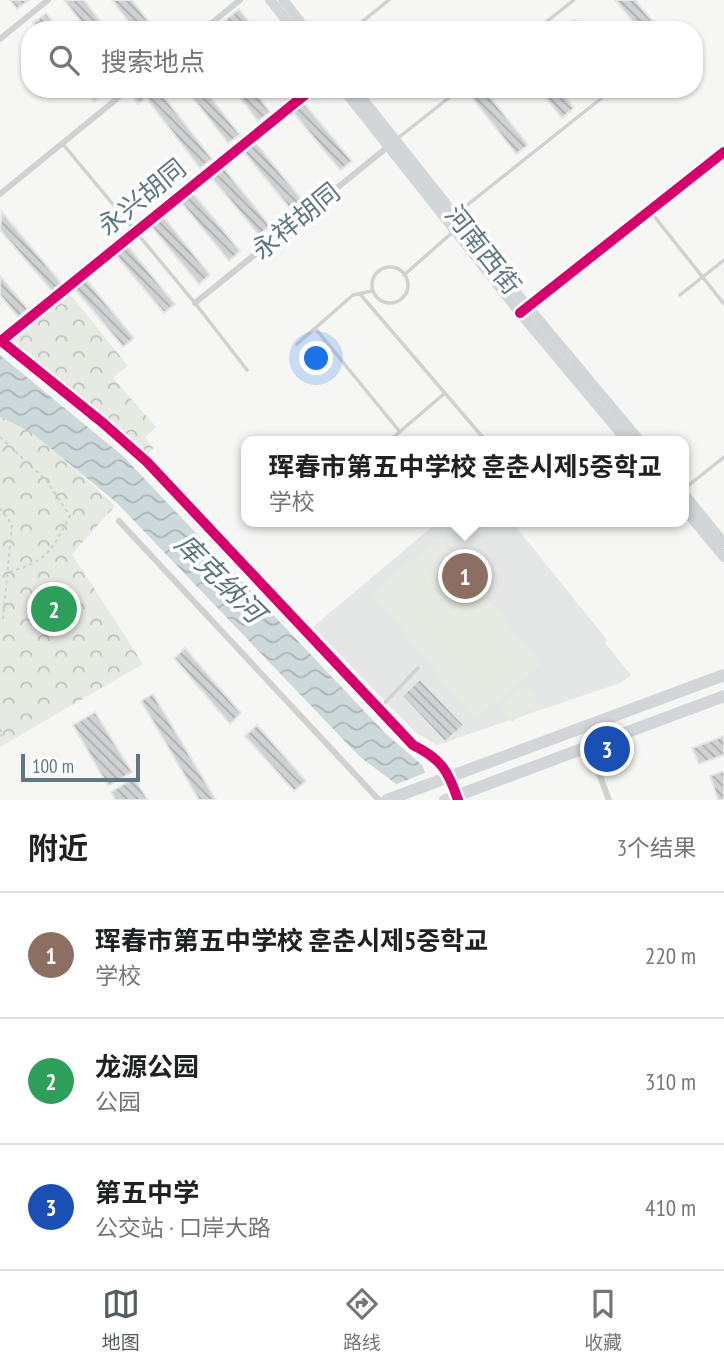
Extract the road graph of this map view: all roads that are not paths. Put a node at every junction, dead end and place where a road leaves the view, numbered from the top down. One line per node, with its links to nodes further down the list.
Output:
1 (48, 0): 7 (street)
2 (240, 0): 8 (street)
3 (270, 0): 9 (main road)
4 (283, 0): 10 (main road)
5 (389, 0): 11 (lane)
6 (574, 0): 12 (lane)
7 (22, 21)
8 (214, 21)
9 (287, 21)
10 (300, 21)
11 (363, 21)
12 (547, 21)
13 (21, 22): 14 (street)
14 (0, 39)
15 (118, 98): 22 (street)
16 (301, 98): 28 (street, 永兴胡同)
17 (351, 98): 21 (main road, 河南西街)
18 (361, 98): 21 (main road, 河南西街)
19 (449, 98): 21 (lane)
20 (602, 98): 26 (lane)
21 (393, 142): 26 (main road, 河南西街); 27 (main road, 河南西街); 35 (street, 永祥胡同)
22 (62, 143): 24 (street); 28 (lane)
23 (724, 152): 25 (street)
24 (0, 194)
25 (650, 211): 31 (lane); 37 (street)
26 (456, 215): 37 (main road, 河南西街)
27 (455, 230): 30 (lane); 37 (main road, 河南西街)
28 (136, 232): 35 (lane); 39 (street, 永兴胡同)
29 (724, 260): 31 (lane)
30 (404, 275): 32 (lane); 32 (lane)
31 (703, 278): 34 (lane); 36 (lane)
32 (372, 291): 33 (lane)
33 (360, 293): 38 (lane); 42 (lane)
34 (680, 295)
35 (195, 303): 41 (lane)
36 (724, 304)
37 (524, 310): 46 (main road, 河南西街); 47 (main road, 河南西街)
38 (315, 328): 40 (lane); 43 (lane)
39 (1, 340): 58 (street)
40 (297, 344)
41 (247, 370)
42 (445, 394): 43 (lane); 45 (lane)
43 (400, 432): 44 (lane)
44 (395, 436)
45 (482, 436)
46 (623, 436)
47 (636, 436)
48 (724, 457): 49 (lane)
49 (689, 485)
50 (689, 500): 53 (main road)
51 (689, 515): 54 (main road)
52 (119, 521): 63 (street)
53 (724, 543)
54 (724, 557)
55 (418, 668): 58 (lane)
56 (724, 675): 60 (highway)
57 (724, 696): 59 (highway)
58 (379, 709): 60 (street)
59 (589, 747): 62 (highway); 64 (street)
60 (445, 778): 61 (highway); 62 (street)
61 (390, 799)
62 (452, 799)
63 (379, 800)
64 (609, 800)

